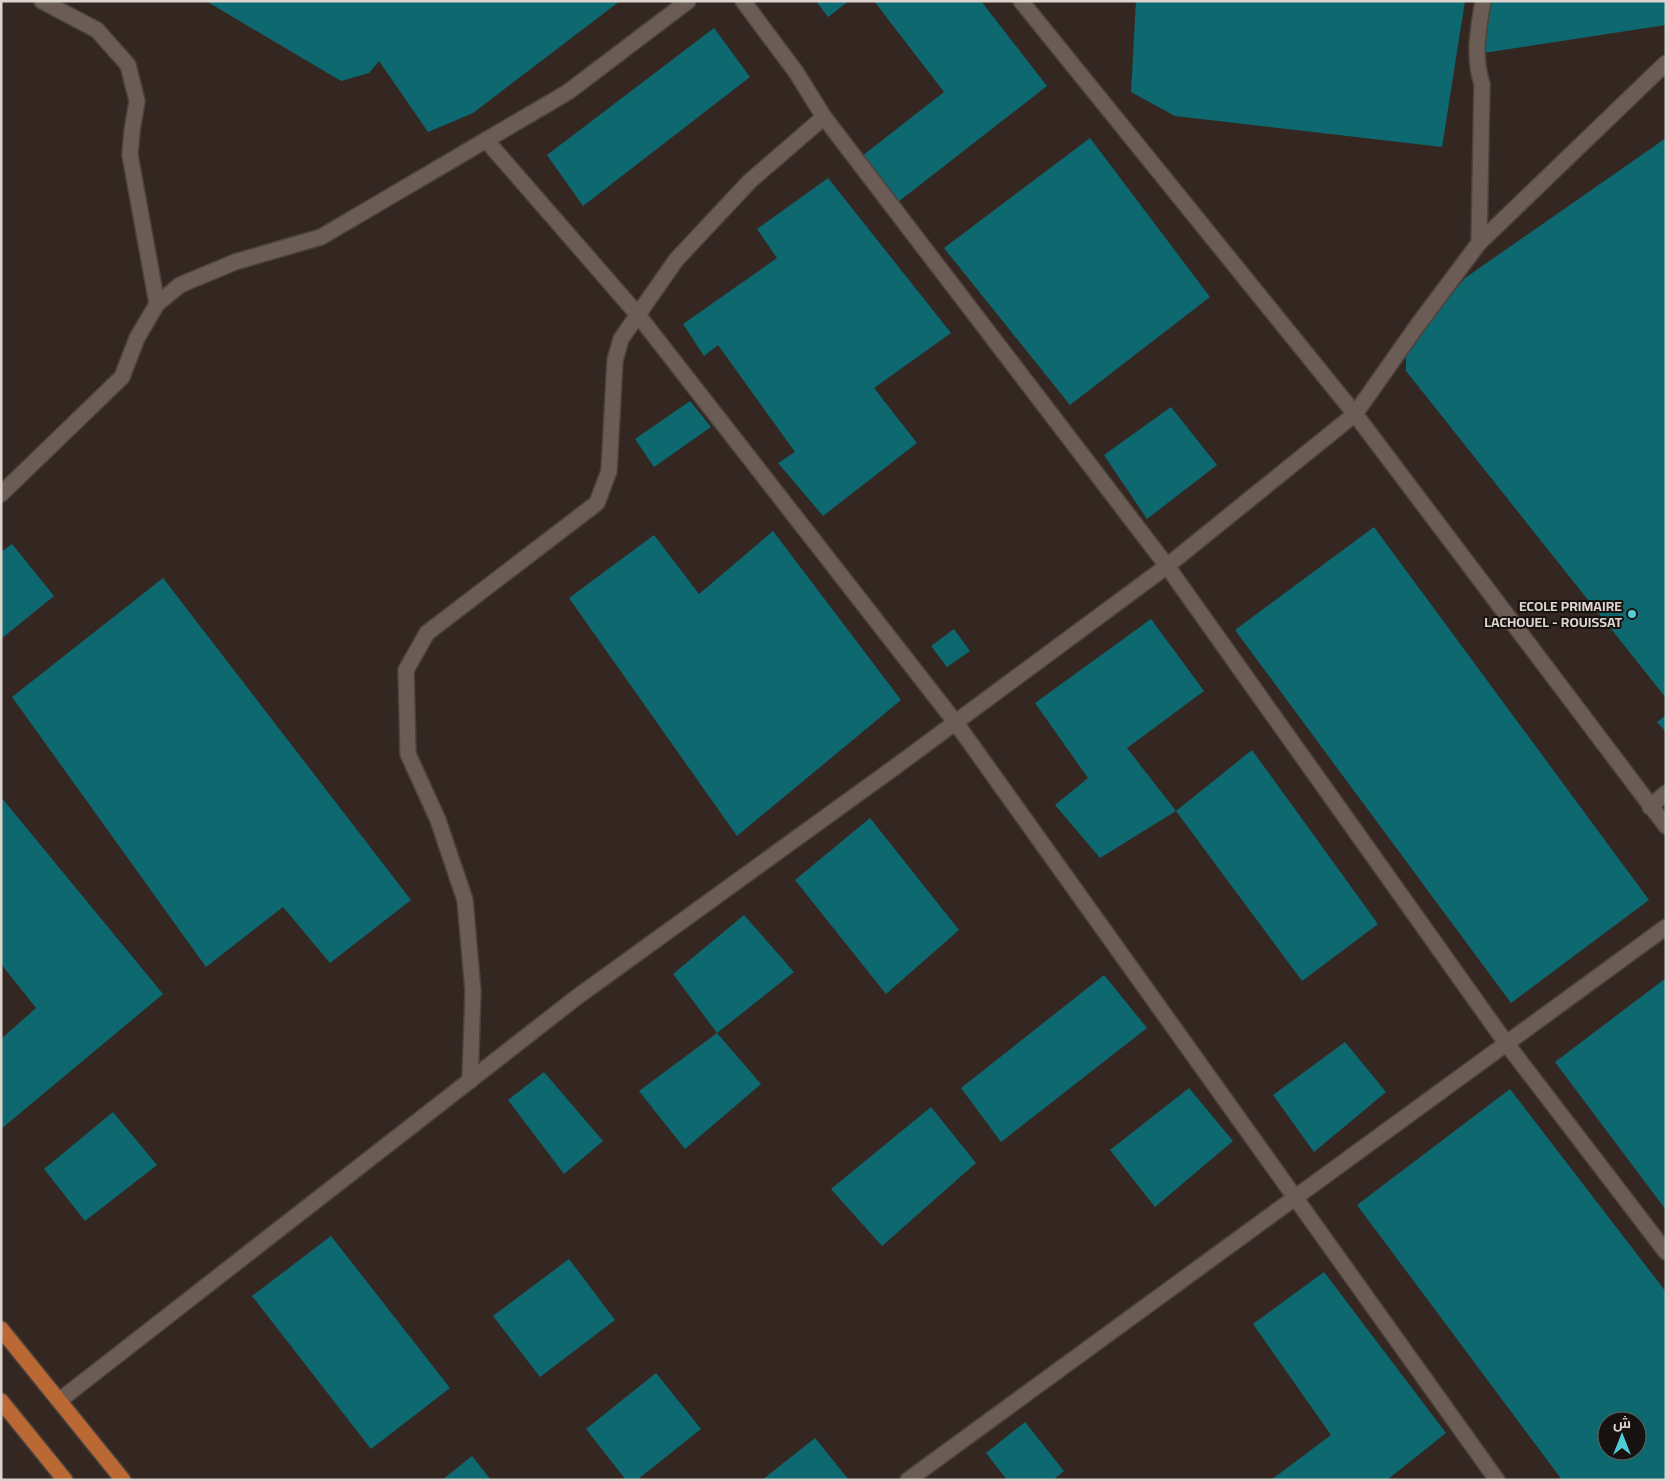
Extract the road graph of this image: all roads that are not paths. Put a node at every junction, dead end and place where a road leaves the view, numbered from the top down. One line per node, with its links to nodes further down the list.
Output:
1 (42, 1): 10 (street)
2 (688, 1): 8 (street)
3 (743, 1): 7 (street)
4 (1021, 1): 12 (street)
5 (1483, 1): 9 (street)
6 (1666, 64): 9 (street)
7 (824, 117): 11 (street); 14 (street)
8 (486, 140): 10 (street); 11 (street)
9 (1479, 243): 12 (street)
10 (157, 304): 13 (street)
11 (638, 314): 15 (street); 21 (street)
12 (1355, 414): 14 (street); 17 (street)
13 (1, 494)
14 (1167, 566): 15 (street); 20 (street)
15 (956, 723): 21 (street); 22 (street)
16 (1666, 793): 17 (street)
17 (1650, 807): 18 (street)
18 (1666, 826)
19 (1666, 927): 20 (street)
20 (1506, 1043): 22 (street); 23 (street)
21 (470, 1080): 25 (street)
22 (1295, 1198): 29 (street); 30 (street)
23 (1666, 1252)
24 (1, 1329): 25 (main road)
25 (60, 1400): 28 (main road)
26 (1, 1401): 27 (main road)
27 (65, 1480)
28 (123, 1480)
29 (908, 1480)
30 (1497, 1480)

